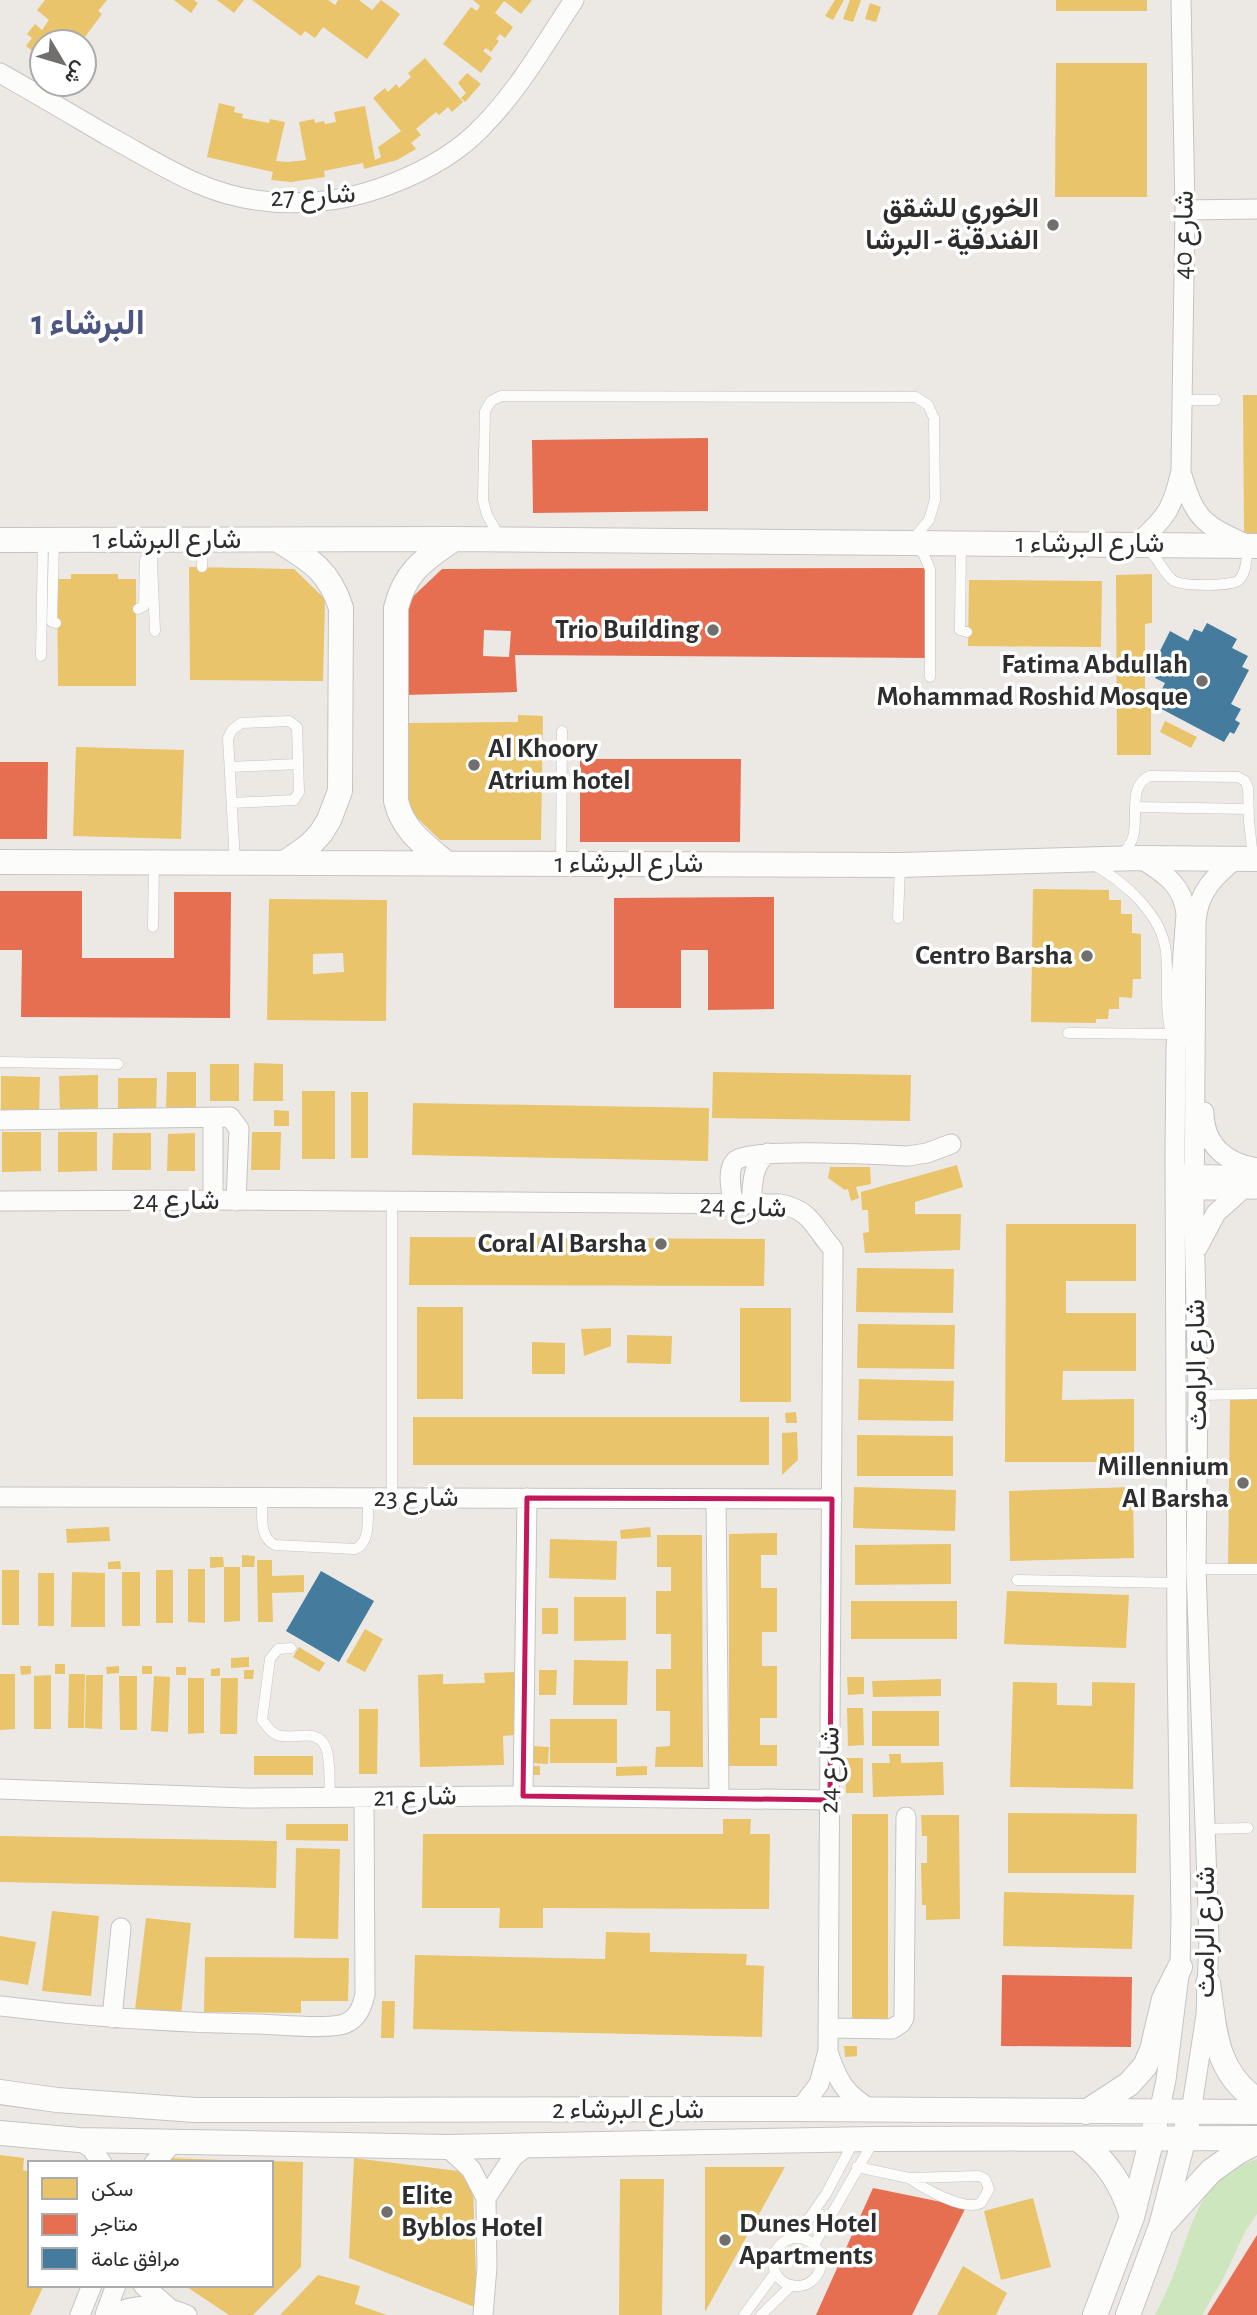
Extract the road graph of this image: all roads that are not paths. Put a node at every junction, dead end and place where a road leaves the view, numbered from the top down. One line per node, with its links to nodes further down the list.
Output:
1 (574, 0): 3 (street, شارع 27)
2 (1181, 0): 5 (street, شارع 40)
3 (0, 73)
4 (1257, 209): 5 (street)
5 (1185, 210): 6 (street, شارع 40)
6 (1182, 400): 7 (lane); 8 (street, شارع 40)
7 (1216, 400)
8 (1181, 471): 18 (street, شارع 40); 19 (street, شارع 40)
9 (148, 538): 10 (street, شارع البرشاء 1); 13 (street, شارع البرشاء 1); 21 (lane); 23 (lane)
10 (203, 539): 14 (street, شارع البرشاء 1); 20 (lane)
11 (454, 539): 12 (street, شارع البرشاء 1); 14 (street, شارع البرشاء 1); 40 (street)
12 (501, 539): 16 (street, شارع البرشاء 1); 16 (lane)
13 (49, 540): 15 (street, شارع البرشاء 1); 22 (lane); 25 (lane)
14 (278, 540): 39 (street)
15 (0, 541)
16 (910, 543): 17 (street, شارع البرشاء 1); 26 (lane)
17 (961, 543): 18 (street, شارع البرشاء 1); 24 (lane)
18 (1137, 544): 19 (street, شارع البرشاء 1); 19 (lane)
19 (1253, 545)
20 (202, 567)
21 (138, 609)
22 (56, 624)
23 (155, 631)
24 (967, 632)
25 (41, 656)
26 (930, 677)
27 (562, 731): 41 (lane)
28 (299, 764): 29 (lane); 29 (lane); 30 (lane)
29 (230, 767): 30 (lane)
30 (232, 803): 38 (lane)
31 (1136, 807): 32 (lane); 32 (lane); 34 (lane)
32 (1248, 809): 33 (lane)
33 (1250, 858): 34 (street, شارع البرشاء 1); 47 (street, شارع الرامث)
34 (1129, 859): 35 (street, شارع البرشاء 1); 46 (street, شارع الرامث)
35 (1081, 860): 42 (street, شارع البرشاء 1); 46 (lane)
36 (0, 862): 37 (street, شارع البرشاء 1)
37 (154, 862): 38 (street, شارع البرشاء 1); 44 (lane)
38 (235, 862): 39 (street, شارع البرشاء 1)
39 (285, 862): 40 (street, شارع البرشاء 1)
40 (445, 862): 41 (street, شارع البرشاء 1)
41 (561, 864): 42 (street, شارع البرشاء 1)
42 (900, 865): 43 (lane)
43 (898, 918)
44 (153, 927)
45 (1069, 1030): 46 (lane)
46 (1172, 1037): 54 (street, شارع الرامث)
47 (1195, 1056): 53 (street); 54 (street, شارع الرامث)
48 (0, 1062): 49 (lane)
49 (118, 1064)
50 (213, 1117): 51 (street); 56 (street); 58 (street)
51 (0, 1120)
52 (951, 1144): 60 (street)
53 (1257, 1168)
54 (1185, 1182): 55 (street); 61 (street, شارع الرامث); 74 (street, شارع الرامث)
55 (1252, 1185): 61 (street)
56 (212, 1200): 57 (street, شارع 24); 58 (street, شارع 24)
57 (0, 1201)
58 (236, 1201): 59 (street, شارع 24)
59 (392, 1202): 60 (street, شارع 24); 67 (lane)
60 (742, 1204): 70 (street, شارع 24)
61 (1195, 1255): 62 (street, شارع الرامث)
62 (1198, 1395): 63 (lane); 71 (street, شارع الرامث)
63 (1257, 1395)
64 (0, 1497): 65 (street, شارع 23)
65 (262, 1498): 66 (street, شارع 23); 66 (lane)
66 (368, 1498): 67 (street, شارع 23)
67 (392, 1499): 68 (street, شارع 23)
68 (527, 1499): 69 (street, شارع 23); 77 (street)
69 (716, 1499): 70 (street, شارع 23); 80 (street)
70 (832, 1499): 81 (street, شارع 24)
71 (1196, 1569): 72 (lane); 84 (street, شارع الرامث)
72 (1257, 1569)
73 (1017, 1580): 74 (lane)
74 (1177, 1583): 86 (street, شارع الرامث)
75 (291, 1648): 78 (lane)
76 (0, 1789): 78 (street, شارع 21)
77 (523, 1796): 79 (street, شارع 21); 80 (street, شارع 21)
78 (330, 1797): 79 (street, شارع 21)
79 (364, 1797): 89 (street)
80 (719, 1798): 81 (street, شارع 21)
81 (830, 1800): 90 (street, شارع 24)
82 (906, 1816): 90 (street)
83 (1248, 1828): 84 (lane)
84 (1204, 1829): 87 (street, شارع الرامث)
85 (121, 1928): 89 (street)
86 (1180, 1967): 97 (street); 98 (street, شارع الرامث)
87 (1208, 1983): 93 (street); 99 (street, شارع الرامث)
88 (0, 2006): 89 (street)
89 (112, 2018)
90 (828, 2028): 91 (street, شارع 24)
91 (828, 2051): 94 (street, شارع 24); 96 (street, شارع 24)
92 (0, 2092): 95 (street, شارع البرشاء 2)
93 (1257, 2100)
94 (800, 2109): 95 (street, شارع البرشاء 2); 96 (street, شارع البرشاء 2)
95 (481, 2110): 110 (street)
96 (872, 2110): 97 (street, شارع البرشاء 2)
97 (1086, 2112): 98 (street, شارع البرشاء 2)
98 (1158, 2112): 99 (street, شارع البرشاء 2); 106 (street)
99 (1191, 2112): 100 (street, شارع البرشاء 2); 102 (street, شارع الرامث)
100 (1257, 2112)
101 (0, 2133): 103 (street, شارع البرشاء 2)
102 (1184, 2139): 106 (street, شارع البرشاء 2); 107 (street, شارع البرشاء 2); 118 (street, شارع الرامث)
103 (79, 2140): 108 (street, شارع البرشاء 2); 112 (street)
104 (864, 2140): 105 (street, شارع البرشاء 2); 109 (street, شارع البرشاء 2); 114 (lane); 119 (lane)
105 (1079, 2140): 106 (street, شارع البرشاء 2); 117 (street)
106 (1152, 2140): 117 (street)
107 (1257, 2140): 118 (street)
108 (175, 2141): 110 (street, شارع البرشاء 2); 113 (street)
109 (528, 2145): 111 (street, شارع البرشاء 2); 116 (street)
110 (420, 2147): 111 (street, شارع البرشاء 2)
111 (447, 2147): 116 (street)
112 (101, 2161)
113 (155, 2161)
114 (857, 2167): 115 (lane); 120 (lane)
115 (909, 2178): 115 (lane)
116 (486, 2198): 130 (street)
117 (1132, 2217): 133 (street)
118 (1161, 2225): 134 (street, شارع الرامث)
119 (796, 2237): 120 (lane); 121 (lane)
120 (814, 2245): 122 (lane)
121 (775, 2273): 122 (lane); 131 (lane)
122 (792, 2285): 132 (lane)
123 (91, 2287): 127 (street)
124 (115, 2287): 128 (street)
125 (146, 2287): 126 (street)
126 (178, 2311): 129 (street)
127 (80, 2315)
128 (105, 2315)
129 (111, 2315)
130 (483, 2315)
131 (744, 2315)
132 (761, 2315)
133 (1095, 2315)
134 (1128, 2315)

